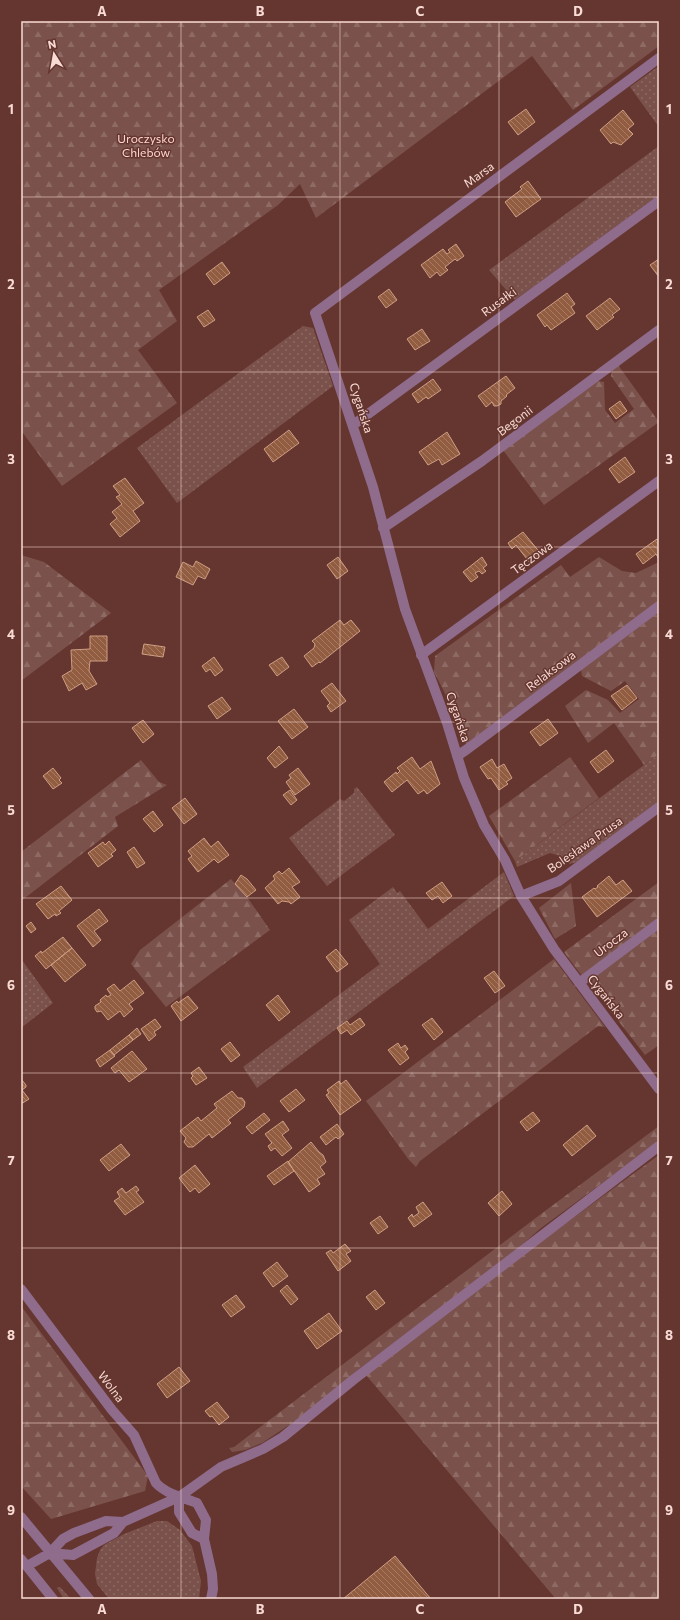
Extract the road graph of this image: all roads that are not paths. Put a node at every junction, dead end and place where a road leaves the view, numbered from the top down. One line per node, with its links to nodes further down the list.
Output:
1 (659, 58): 3 (street, Marsa)
2 (659, 201): 5 (street, Rusałki)
3 (315, 313): 5 (street, Cygańska)
4 (659, 330): 7 (street, Begonii)
5 (353, 424): 7 (street, Cygańska)
6 (659, 481): 9 (street, Tęczowa)
7 (384, 528): 9 (street, Cygańska)
8 (659, 606): 10 (street, Relaksowa)
9 (421, 655): 10 (street, Cygańska)
10 (457, 756): 12 (street, Cygańska)
11 (659, 807): 12 (street, Bolesława Prusa)
12 (521, 896): 14 (street, Cygańska)
13 (659, 923): 14 (street, Urocza)
14 (579, 983): 15 (street, Cygańska)
15 (659, 1089)
16 (659, 1146): 18 (street)
17 (21, 1289): 18 (street, Wolna)
18 (179, 1497): 20 (street); 21 (street); 21 (street, Wolna)
19 (21, 1517): 22 (street)
20 (124, 1522): 22 (street); 22 (street)
21 (204, 1539): 26 (street, Wolna)
22 (50, 1553): 23 (street); 25 (street)
23 (24, 1563): 24 (street)
24 (53, 1599)
25 (89, 1599)
26 (211, 1599)

